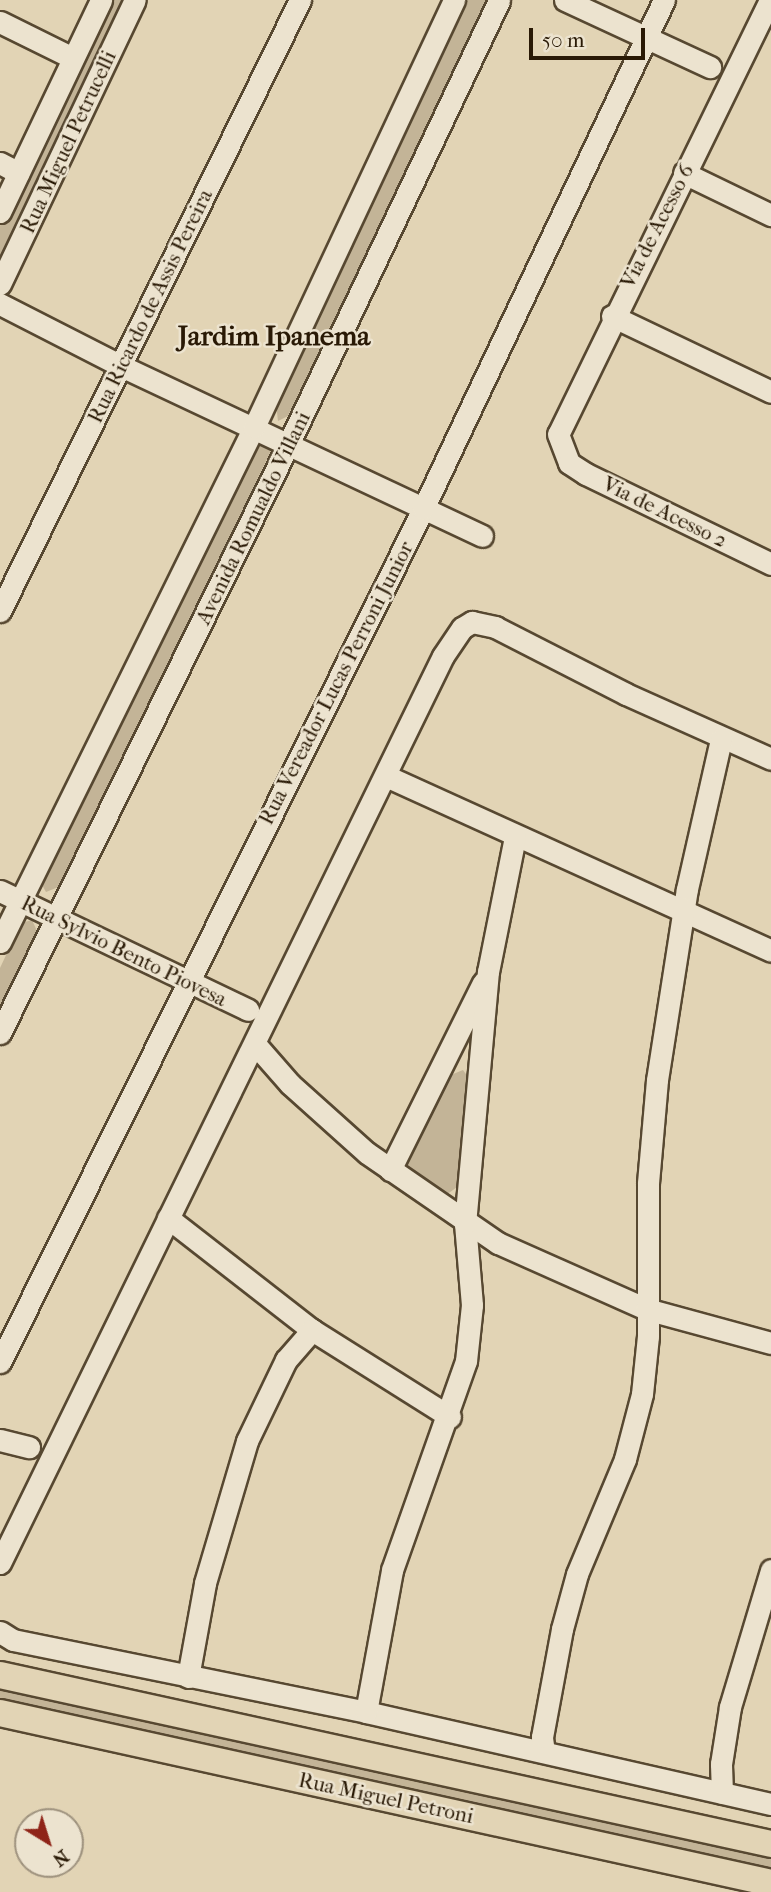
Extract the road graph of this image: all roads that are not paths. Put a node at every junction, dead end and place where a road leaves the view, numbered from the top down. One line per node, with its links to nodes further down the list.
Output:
1 (101, 0): 12 (street, Rua Miguel Petrucelli)
2 (135, 0): 19 (street, Rua Miguel Petrucelli)
3 (300, 0): 22 (street, Rua Ricardo de Assis Pereira)
4 (454, 0): 24 (street, Avenida Romualdo Villani)
5 (499, 0): 25 (street, Avenida Romualdo Villani)
6 (565, 0): 11 (street)
7 (664, 0): 11 (street, Rua Vereador Lucas Perroni Junior)
8 (770, 0): 10 (street, Via de Acesso 6)
9 (0, 22): 12 (street)
10 (763, 35): 16 (street, Via de Acesso 6)
11 (646, 38): 13 (street); 27 (street, Rua Vereador Lucas Perroni Junior)
12 (73, 58): 15 (street, Rua Miguel Petrucelli)
13 (710, 68)
14 (0, 163): 15 (street)
15 (19, 173): 17 (street, Rua Miguel Petrucelli)
16 (684, 173): 18 (street); 21 (street, Via de Acesso 6)
17 (0, 212)
18 (771, 215)
19 (0, 284)
20 (0, 304): 22 (street)
21 (612, 316): 23 (street); 26 (street, Via de Acesso 6)
22 (121, 366): 24 (street); 30 (street, Rua Ricardo de Assis Pereira)
23 (771, 392)
24 (254, 427): 25 (street); 36 (street, Avenida Romualdo Villani)
25 (288, 445): 27 (street); 38 (street, Avenida Romualdo Villani)
26 (564, 454): 29 (street, Via de Acesso 2)
27 (423, 509): 28 (street); 42 (street, Rua Vereador Lucas Perroni Junior)
28 (482, 536)
29 (771, 564)
30 (0, 611)
31 (721, 739): 32 (street); 33 (street); 37 (street)
32 (771, 759)
33 (386, 776): 34 (street); 45 (street)
34 (515, 837): 37 (street); 41 (street)
35 (0, 891): 36 (street, Rua Sylvio Bento Piovesa)
36 (20, 901): 38 (street, Rua Sylvio Bento Piovesa); 39 (street, Avenida Romualdo Villani)
37 (684, 910): 40 (street); 49 (street)
38 (58, 918): 42 (street, Rua Sylvio Bento Piovesa); 44 (street, Avenida Romualdo Villani)
39 (0, 942)
40 (771, 951)
41 (488, 972): 46 (street); 48 (street)
42 (186, 982): 43 (street, Rua Sylvio Bento Piovesa); 52 (street, Rua Vereador Lucas Perroni Junior)
43 (248, 1010)
44 (0, 1032)
45 (255, 1044): 46 (street); 47 (street)
46 (390, 1171): 48 (street)
47 (168, 1218): 50 (street); 56 (street)
48 (465, 1224): 49 (street); 53 (street)
49 (646, 1309): 51 (street); 63 (street)
50 (312, 1330): 53 (street); 60 (street)
51 (771, 1342)
52 (0, 1362)
53 (450, 1417): 61 (street)
54 (0, 1440): 55 (street)
55 (29, 1447)
56 (0, 1563)
57 (771, 1570): 64 (street)
58 (0, 1632): 60 (street)
59 (0, 1675): 66 (main road, Rua Miguel Petroni)
60 (188, 1677): 61 (street)
61 (366, 1712): 63 (street)
62 (0, 1713): 67 (main road, Rua Miguel Petroni)
63 (544, 1752): 64 (street)
64 (722, 1793): 65 (street)
65 (771, 1804)
66 (771, 1844)
67 (771, 1883)

